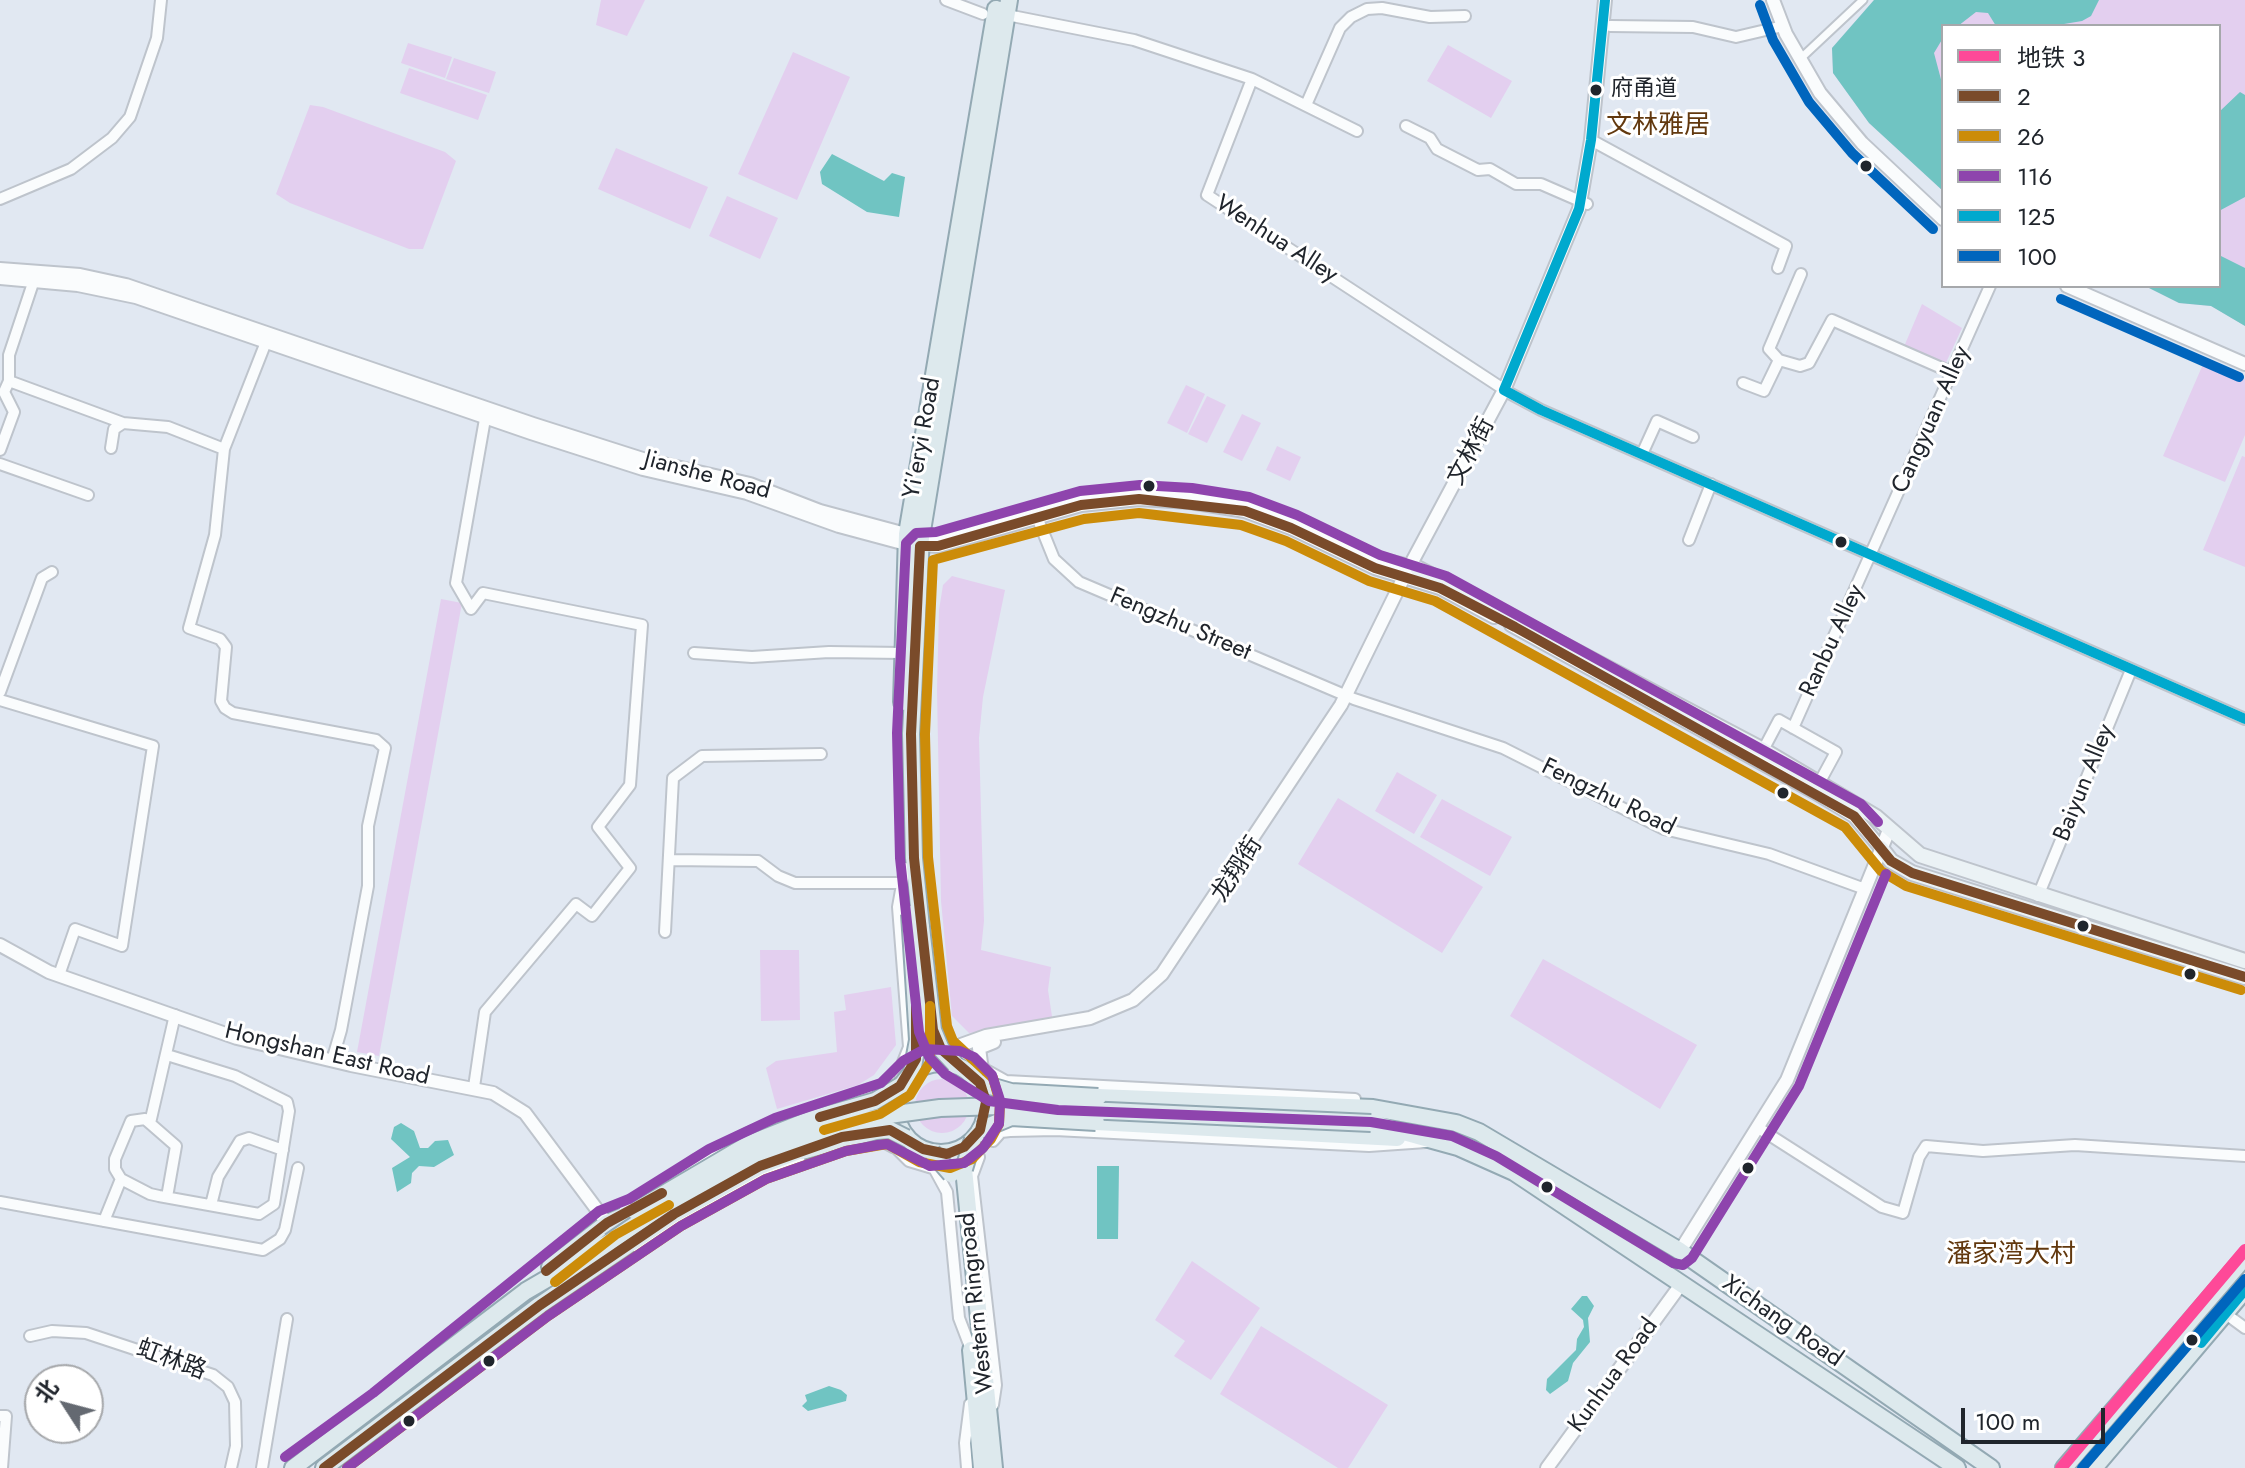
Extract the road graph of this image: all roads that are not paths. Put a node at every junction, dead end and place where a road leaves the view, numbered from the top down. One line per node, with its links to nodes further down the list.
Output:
1 (161, 0): 17 (street)
2 (946, 0): 7 (street)
3 (1605, 0): 16 (street, 文林街)
4 (1612, 0): 9 (street, 文林街)
5 (1773, 0): 10 (street)
6 (1863, 0): 11 (street)
7 (998, 8): 12 (street); 45 (main road, Yi'eryi Road)
8 (1465, 16): 13 (street)
9 (1610, 26): 10 (street); 16 (street, 文林街)
10 (1783, 26): 11 (street)
11 (1799, 60): 19 (street)
12 (1252, 79): 13 (street); 33 (street, Wenhua Alley)
13 (1306, 105): 15 (street)
14 (1406, 126): 18 (street)
15 (1357, 131)
16 (1595, 141): 18 (street, 文林街); 20 (street)
17 (0, 199)
18 (1584, 203): 33 (street, 文林街)
19 (1941, 217)
20 (1778, 268)
21 (0, 269): 45 (street, Jianshe Road)
22 (1801, 274): 28 (street)
23 (0, 278): 24 (street, Jianshe Road)
24 (34, 280): 27 (street, Jianshe Road); 31 (street)
25 (1989, 288): 30 (street, Cangyuan Alley)
26 (2072, 288): 29 (street)
27 (266, 342): 34 (street, Jianshe Road); 38 (street)
28 (1779, 360): 30 (street); 32 (street)
29 (2245, 364)
30 (1953, 373): 47 (street, Cangyuan Alley)
31 (9, 381): 35 (street); 39 (street)
32 (1743, 383)
33 (1508, 392): 40 (street); 49 (street, 文林街)
34 (485, 419): 45 (street, Jianshe Road); 79 (street)
35 (123, 423): 37 (street); 38 (street)
36 (1693, 437): 40 (street)
37 (111, 448)
38 (224, 449): 75 (street)
39 (0, 450)
40 (1642, 454): 42 (street)
41 (0, 464): 43 (street)
42 (1711, 484): 46 (street); 47 (street)
43 (88, 495)
44 (1037, 517): 45 (street, Jianshe Road); 49 (street, Jianshe Road); 54 (street, Fengzhu Street)
45 (913, 540): 49 (street, Jianshe Road); 51 (main road, Yi'eryi Road); 73 (main road, Yi'eryi Road, bridge)
46 (1689, 540)
47 (1873, 554): 52 (street); 57 (street, Ranbu Alley)
48 (52, 572): 53 (street)
49 (1411, 572): 54 (street, 龙翔街); 59 (main road)
50 (694, 653): 51 (street)
51 (902, 653): 64 (main road, Yi'eryi Road)
52 (2131, 670): 56 (street); 66 (street, Baiyun Alley)
53 (0, 692)
54 (1350, 697): 65 (street, Fengzhu Road); 73 (street, 龙翔街); 77 (street, 龙翔街)
55 (0, 700): 70 (street)
56 (2245, 719)
57 (1793, 728): 59 (street, Ranbu Alley); 60 (street, Ranbu Alley)
58 (821, 754): 63 (street)
59 (1760, 755): 60 (main road)
60 (1817, 788): 61 (main road); 62 (street)
61 (1889, 830): 62 (street); 66 (main road)
62 (1881, 848): 65 (street); 71 (main road)
63 (669, 860): 64 (street); 67 (street)
64 (903, 875): 76 (street); 76 (main road, Yi'eryi Road, bridge)
65 (1865, 889): 84 (street)
66 (2038, 896): 69 (main road)
67 (665, 932)
68 (0, 945): 70 (street, Hongshan East Road)
69 (2245, 961)
70 (59, 975): 72 (street, Hongshan East Road)
71 (2245, 977)
72 (175, 1015): 74 (street); 75 (street, Hongshan East Road)
73 (951, 1054): 76 (main road); 77 (main road)
74 (167, 1055): 82 (street); 88 (street)
75 (332, 1061): 79 (street, Hongshan East Road)
76 (909, 1063): 78 (main road, bridge)
77 (986, 1074): 81 (street); 81 (main road, Xichang Road, bridge); 85 (main road, bridge)
78 (894, 1082): 80 (street); 86 (main road, bridge); 98 (street); 98 (main road, bridge)
79 (474, 1087): 98 (street, Hongshan East Road)
80 (882, 1094)
81 (1441, 1120): 83 (main road, Xichang Road); 100 (main road, Xichang Road)
82 (150, 1123): 93 (street); 94 (street)
83 (1371, 1123): 87 (main road, Xichang Road); 99 (main road, Xichang Road, bridge)
84 (1757, 1127): 90 (street); 100 (street)
85 (986, 1135): 87 (street); 87 (main road, Xichang Road, bridge); 89 (main road); 91 (main road, Western Ringroad, bridge)
86 (896, 1141): 89 (main road); 91 (street); 103 (street); 103 (main road, bridge)
87 (1435, 1141): 102 (main road, Xichang Road)
88 (283, 1150): 96 (street); 96 (street)
89 (932, 1152): 91 (main road, bridge)
90 (2245, 1156)
91 (956, 1167): 111 (main road, Western Ringroad); 122 (main road, Western Ringroad)
92 (298, 1168): 97 (street)
93 (121, 1179): 94 (street); 97 (street)
94 (167, 1197): 96 (street)
95 (0, 1202): 97 (street)
96 (211, 1205)
97 (104, 1221)
98 (607, 1223): 105 (main road)
99 (610, 1242): 105 (main road); 106 (main road)
100 (1680, 1251): 125 (main road, Xichang Road)
101 (2245, 1257): 126 (main road)
102 (1682, 1283): 123 (street, Kunhua Road); 124 (main road, Xichang Road)
103 (570, 1285): 106 (main road)
104 (2245, 1290): 107 (main road)
105 (526, 1291): 113 (main road)
106 (540, 1305): 114 (main road)
107 (2226, 1314): 109 (street); 127 (main road)
108 (287, 1319): 117 (street)
109 (2245, 1328)
110 (30, 1336): 116 (street, 虹林路)
111 (973, 1386): 120 (street); 121 (main road, Western Ringroad)
112 (0, 1416): 115 (street)
113 (322, 1447): 114 (main road); 118 (main road); 119 (main road)
114 (328, 1465)
115 (2, 1468)
116 (231, 1468)
117 (262, 1468)
118 (281, 1468)
119 (293, 1468)
120 (967, 1468)
121 (982, 1468)
122 (994, 1468)
123 (1547, 1468)
124 (1957, 1468)
125 (1991, 1468)
126 (2064, 1468)
127 (2094, 1468)

